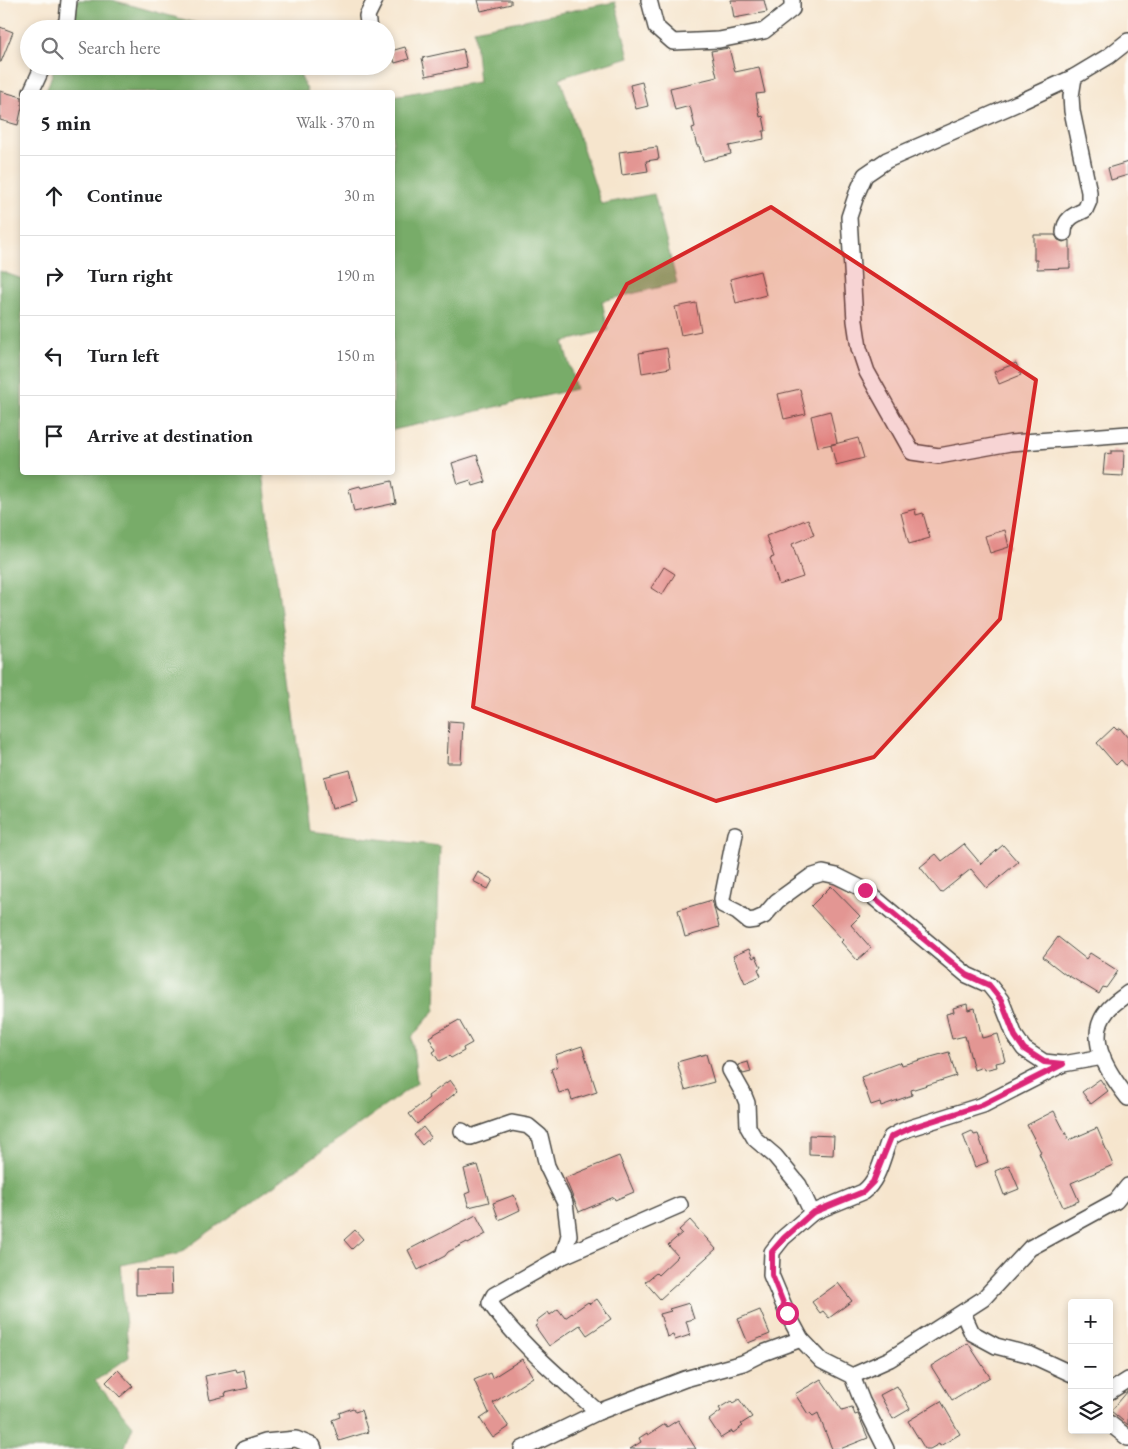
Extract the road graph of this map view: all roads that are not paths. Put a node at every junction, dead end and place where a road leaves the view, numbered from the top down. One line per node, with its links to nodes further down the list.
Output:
1 (69, 0): 5 (street)
2 (375, 0): 6 (street)
3 (648, 0): 4 (street)
4 (792, 0)
5 (67, 20)
6 (368, 20)
7 (1128, 41): 9 (street)
8 (39, 75): 10 (street)
9 (1074, 77): 11 (street); 12 (street)
10 (32, 90)
11 (1064, 233)
12 (1128, 434)
13 (735, 834): 16 (street)
14 (1128, 993): 15 (street)
15 (1103, 1058): 16 (street); 18 (street)
16 (1063, 1064): 22 (street)
17 (730, 1070): 22 (street)
18 (1128, 1098)
19 (462, 1131): 23 (street)
20 (1128, 1186): 24 (street)
21 (680, 1205): 23 (street)
22 (812, 1213): 25 (street)
23 (563, 1256): 28 (street)
24 (963, 1313): 26 (street); 27 (street)
25 (801, 1339): 27 (street); 28 (street)
26 (1068, 1372)
27 (852, 1376): 34 (street)
28 (598, 1412): 33 (street)
29 (1113, 1426): 30 (street)
30 (1128, 1438)
31 (244, 1449): 32 (street)
32 (314, 1449)
33 (522, 1449)
34 (886, 1449)

